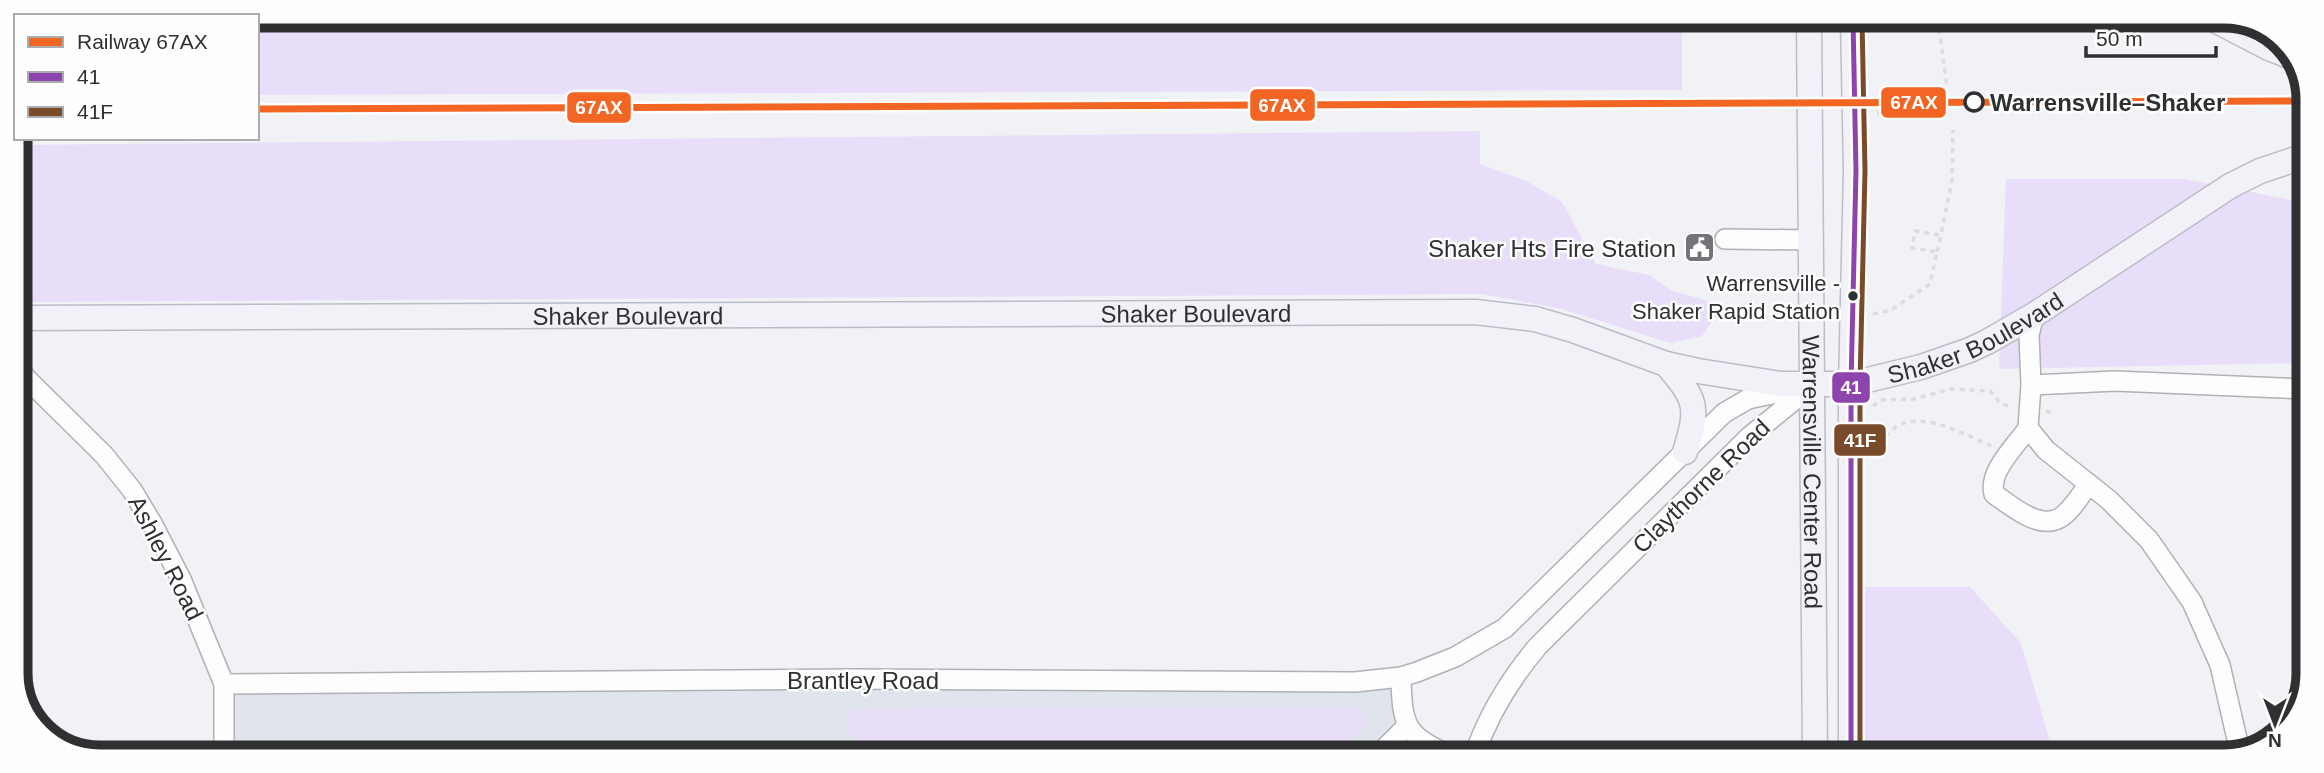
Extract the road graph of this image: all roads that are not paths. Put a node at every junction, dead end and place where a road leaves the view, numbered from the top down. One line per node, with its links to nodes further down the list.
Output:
1 (1809, 28): 7 (main road, Warrensville Center Road)
2 (1854, 28): 12 (main road, Warrensville Center Road)
3 (2231, 29): 4 (main road)
4 (2277, 51)
5 (2296, 159): 8 (main road, Shaker Boulevard)
6 (1725, 239): 7 (street)
7 (1811, 240): 14 (main road, Warrensville Center Road)
8 (2034, 315): 12 (main road, Shaker Boulevard); 13 (street)
9 (28, 318): 10 (main road, Shaker Boulevard)
10 (1666, 364): 14 (main road, Shaker Boulevard); 17 (main road)
11 (28, 380): 21 (street, Ashley Road)
12 (1851, 384): 14 (main road, Shaker Boulevard); 29 (main road, Warrensville Center Road)
13 (2031, 385): 15 (street); 16 (street)
14 (1813, 386): 17 (street, Claythorne Road); 27 (street, Claythorne Road); 28 (main road, Warrensville Center Road)
15 (2296, 388)
16 (2028, 428): 18 (street); 18 (street)
17 (1685, 452): 19 (street, Claythorne Road)
18 (2089, 484): 23 (street)
19 (1493, 636): 20 (street, Brantley Road)
20 (1401, 677): 21 (street, Brantley Road); 22 (street)
21 (223, 684): 24 (street, Ashley Road)
22 (1407, 726): 25 (street); 26 (street)
23 (2238, 744)
24 (224, 745)
25 (1387, 745)
26 (1429, 745)
27 (1479, 745)
28 (1815, 745)
29 (1851, 745)

